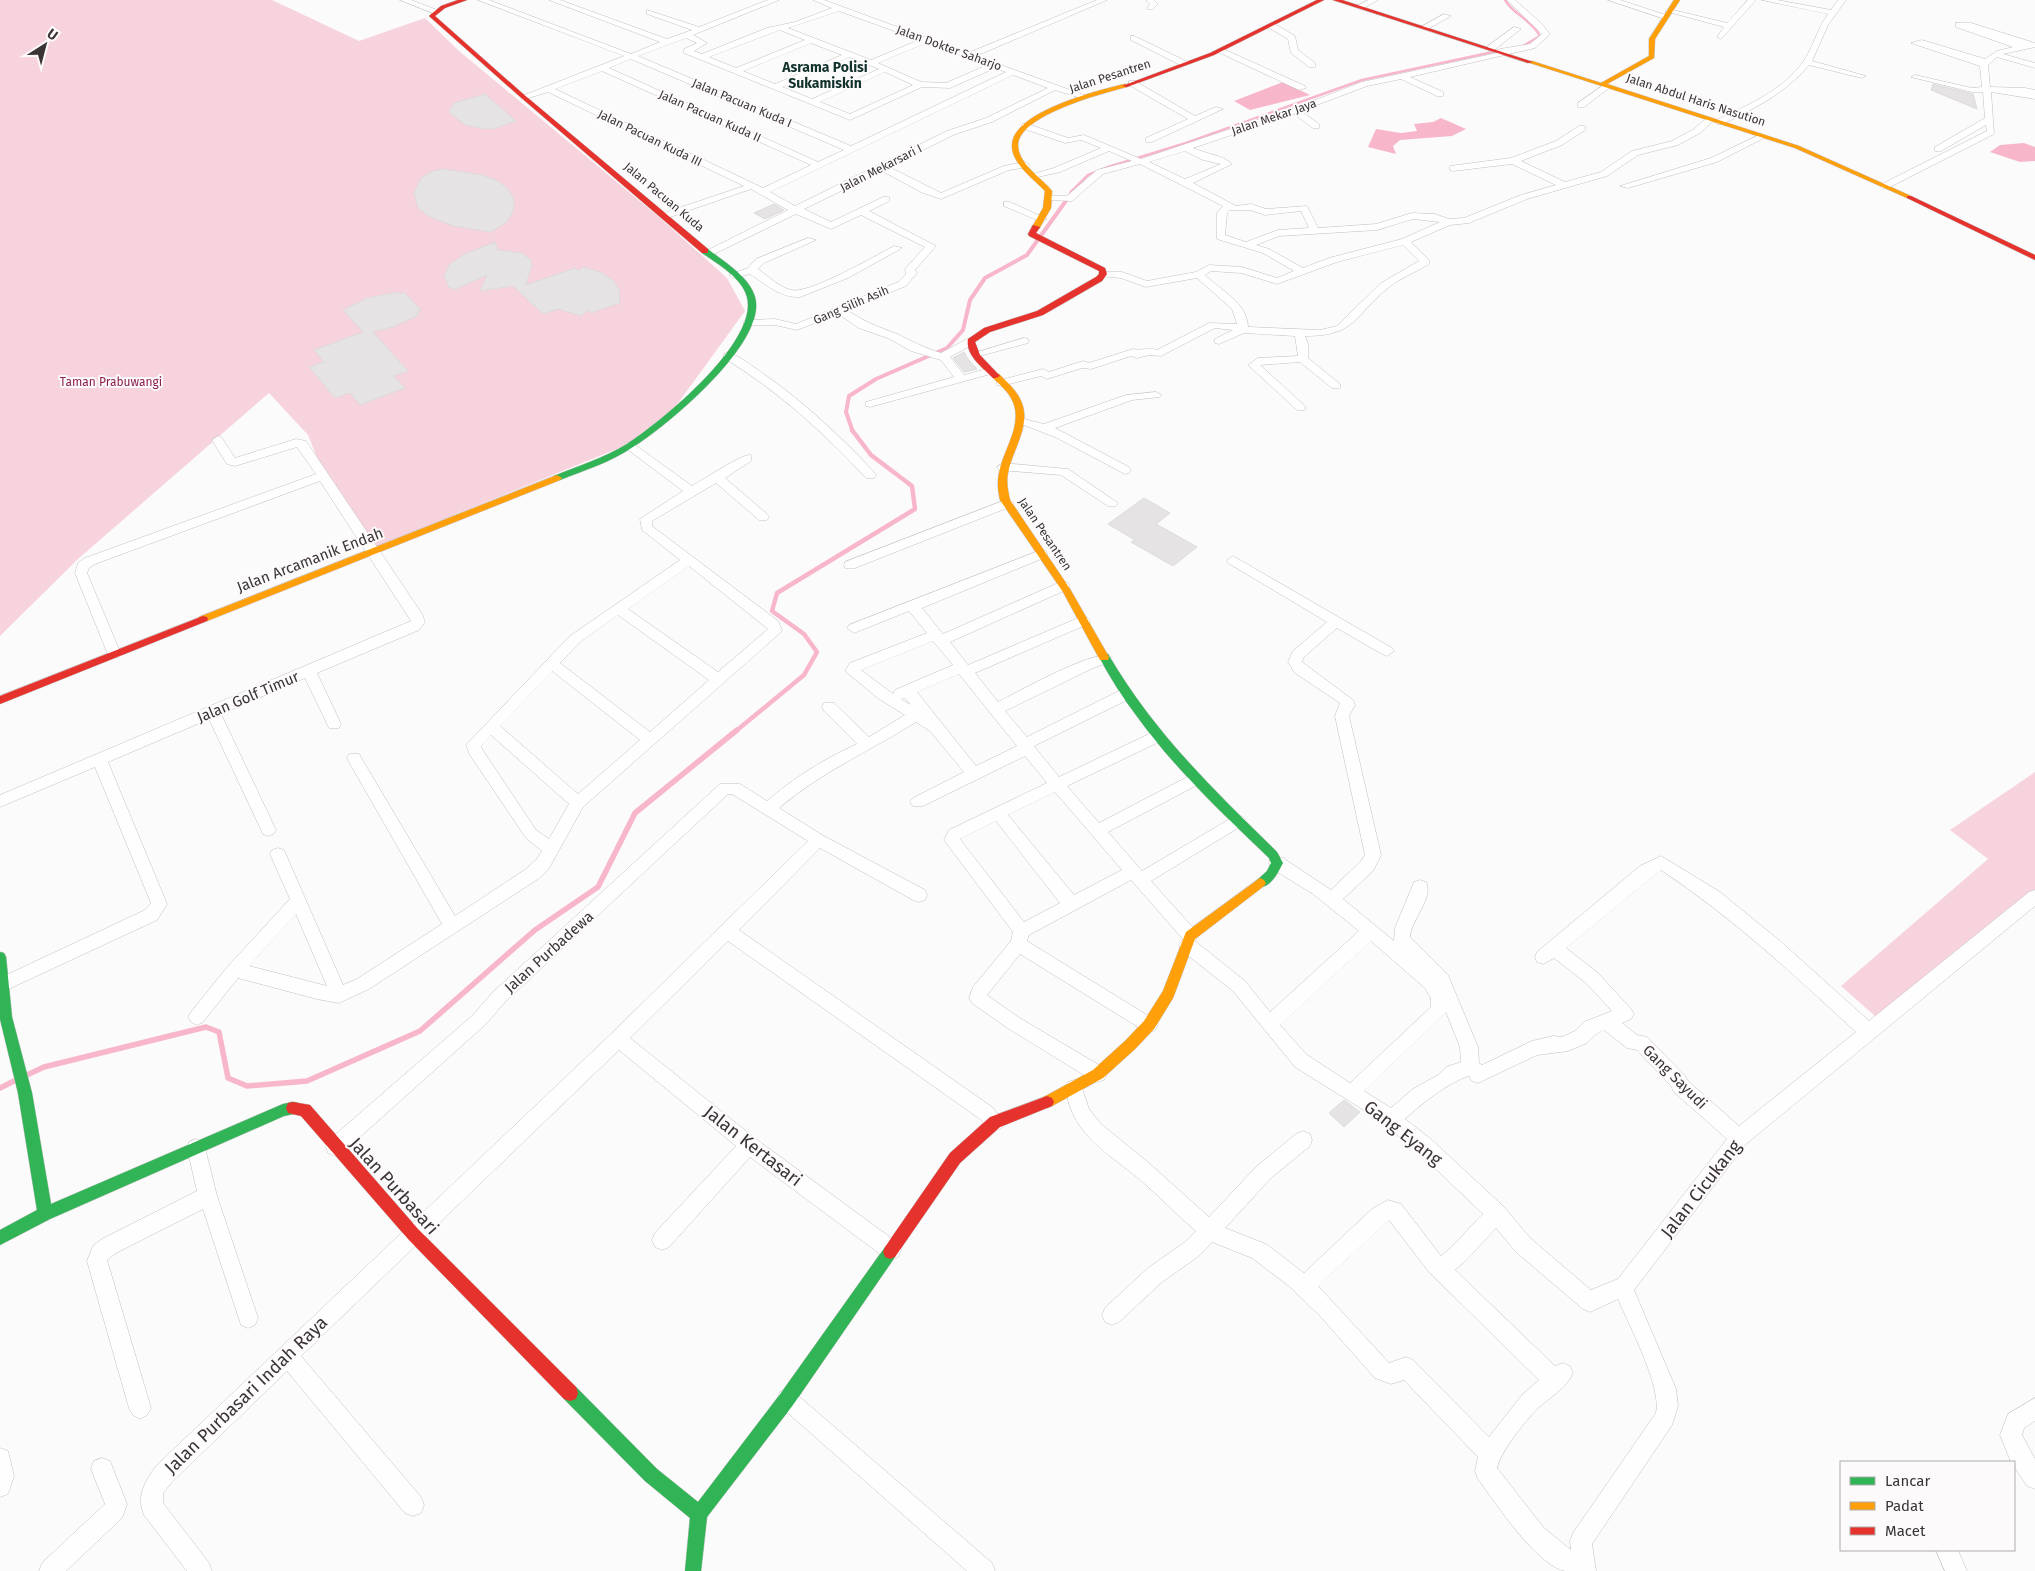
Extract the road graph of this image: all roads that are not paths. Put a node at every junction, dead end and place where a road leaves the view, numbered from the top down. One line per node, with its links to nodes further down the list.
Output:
1 (406, 0): 19 (street)
2 (464, 0): 19 (main road)
3 (482, 0): 43 (street, Jalan Pacuan Kuda I)
4 (553, 0): 35 (street)
5 (775, 0): 28 (street)
6 (817, 0): 18 (street, Jalan Dokter Saharjo)
7 (1104, 0): 42 (street)
8 (1321, 0): 24 (main road, Jalan Pesantren)
9 (1336, 0): 17 (main road, Jalan Abdul Haris Nasution)
10 (1374, 0): 17 (street)
11 (1511, 0): 39 (street, Jalan Mekar Jaya)
12 (1612, 0): 22 (street)
13 (1677, 0): 22 (main road)
14 (1752, 0): 25 (street)
15 (1766, 0): 21 (street)
16 (1842, 0): 21 (street)
17 (1360, 7): 27 (main road, Jalan Abdul Haris Nasution)
18 (840, 8): 26 (street); 34 (street, Jalan Dokter Saharjo)
19 (436, 11): 70 (main road, Jalan Pacuan Kuda)
20 (650, 12): 28 (street)
21 (1832, 13): 45 (street)
22 (1667, 14): 25 (street); 62 (main road)
23 (1447, 16): 27 (street)
24 (1272, 26): 38 (main road, Jalan Pesantren); 51 (street)
25 (1729, 26): 32 (street)
26 (781, 28): 33 (street); 44 (street)
27 (1425, 28): 39 (main road, Jalan Abdul Haris Nasution)
28 (697, 29): 30 (street)
29 (1518, 29): 39 (street)
30 (686, 34): 35 (street); 44 (street)
31 (1134, 38): 49 (street)
32 (1721, 38)
33 (811, 40): 41 (street); 55 (street)
34 (926, 40): 42 (street, Jalan Dokter Saharjo); 47 (street)
35 (667, 42): 43 (street)
36 (2034, 46): 37 (street); 37 (street)
37 (2024, 48): 40 (street)
38 (1221, 50): 49 (main road, Jalan Pesantren); 65 (street)
39 (1499, 50): 57 (street, Jalan Mekar Jaya); 62 (main road, Jalan Abdul Haris Nasution)
40 (2001, 54): 46 (street); 48 (street); 52 (street)
41 (848, 55): 47 (street); 63 (street)
42 (970, 55): 50 (street, Jalan Dokter Saharjo)
43 (633, 57): 53 (street); 86 (street, Jalan Pacuan Kuda I)
44 (703, 57): 55 (street)
45 (1807, 62): 58 (street); 78 (street)
46 (2035, 62)
47 (872, 63): 54 (street)
48 (1984, 63): 48 (street); 67 (street)
49 (1185, 64): 60 (main road, Jalan Pesantren)
50 (995, 65): 56 (street, Jalan Dokter Saharjo); 61 (street)
51 (1312, 65)
52 (2035, 66)
53 (602, 68): 66 (street); 89 (street, Jalan Pacuan Kuda II)
54 (884, 70): 61 (street); 72 (street)
55 (736, 71): 63 (street)
56 (1013, 72): 64 (street, Jalan Dokter Saharjo); 86 (street)
57 (1400, 75): 68 (street); 75 (street, Jalan Mekar Jaya)
58 (1862, 76)
59 (1915, 77): 67 (street)
60 (1132, 83): 71 (main road, Jalan Pesantren); 77 (street)
61 (920, 85): 72 (street)
62 (1605, 85): 73 (street); 78 (main road, Jalan Abdul Haris Nasution)
63 (774, 87): 72 (street)
64 (1054, 88): 71 (street, Jalan Dokter Saharjo); 91 (street, Jalan Mekarsari I)
65 (1302, 88)
66 (549, 89): 70 (street); 96 (street, Jalan Pacuan Kuda III)
67 (1987, 89): 69 (street); 76 (street)
68 (1440, 94)
69 (2035, 95)
70 (525, 98): 107 (main road, Jalan Pacuan Kuda)
71 (1081, 98): 79 (main road, Jalan Pesantren)
72 (812, 102)
73 (1581, 105)
74 (1219, 109): 77 (street)
75 (1294, 110): 80 (street); 85 (street, Jalan Mekar Jaya)
76 (1990, 119): 94 (street); 99 (street)
77 (1194, 120): 83 (street)
78 (1716, 120): 82 (main road, Jalan Abdul Haris Nasution); 97 (street)
79 (1025, 126): 84 (street); 90 (main road)
80 (1316, 126)
81 (1582, 128): 88 (street)
82 (1764, 136): 94 (main road, Jalan Abdul Haris Nasution); 98 (street)
83 (1149, 140)
84 (1109, 148): 87 (street); 93 (street)
85 (1185, 148): 87 (street, Jalan Mekar Jaya); 95 (street)
86 (850, 149): 89 (street)
87 (1138, 160): 95 (street); 101 (street, Jalan Mekar Jaya)
88 (1513, 161): 92 (street); 97 (street)
89 (818, 164): 100 (street)
90 (1025, 165): 91 (street); 93 (main road)
91 (882, 167): 105 (street, Jalan Mekarsari I)
92 (1453, 168)
93 (1036, 176): 101 (main road)
94 (1874, 180): 99 (main road, Jalan Abdul Haris Nasution)
95 (1184, 183): 104 (street)
96 (752, 186): 100 (street, Jalan Pacuan Kuda III); 107 (street)
97 (1565, 186): 109 (street)
98 (1625, 186)
99 (1885, 186): 116 (main road, Jalan Abdul Haris Nasution)
100 (762, 192): 105 (street, Jalan Pacuan Kuda III)
101 (1059, 198): 108 (main road)
102 (886, 199): 106 (street)
103 (1007, 204): 108 (street)
104 (1228, 206): 110 (street); 113 (street)
105 (798, 210): 106 (street, Jalan Pacuan Kuda III); 115 (street, Jalan Mekarsari I)
106 (861, 212): 122 (street, Gang Silih Asih)
107 (664, 216): 115 (main road, Jalan Pacuan Kuda)
108 (1042, 219): 119 (main road)
109 (1448, 222): 110 (street); 112 (street)
110 (1315, 230): 113 (street)
111 (811, 240): 117 (street)
112 (1405, 241): 118 (street); 127 (street)
113 (1247, 244): 118 (street)
114 (897, 248): 117 (street)
115 (713, 252): 121 (main road, Jalan Pacuan Kuda)
116 (2035, 258)
117 (752, 270): 121 (street)
118 (1302, 272): 120 (street)
119 (1103, 274): 120 (street); 128 (main road)
120 (1199, 274): 126 (street)
121 (734, 275): 125 (main road, Jalan Pacuan Kuda)
122 (874, 294): 123 (street); 124 (street, Gang Silih Asih)
123 (884, 302)
124 (839, 310): 125 (street, Gang Silih Asih); 133 (street)
125 (748, 323): 132 (main road, Jalan Pacuan Kuda)
126 (1242, 329): 127 (street); 130 (street); 137 (street)
127 (1299, 334): 134 (street)
128 (971, 341): 131 (main road); 133 (street)
129 (1024, 341): 131 (street)
130 (1219, 341)
131 (976, 354): 135 (main road)
132 (728, 356): 145 (main road, Jalan Pacuan Kuda); 150 (street)
133 (940, 356): 136 (street)
134 (1303, 359): 138 (street); 141 (street)
135 (990, 371): 136 (street); 137 (main road)
136 (962, 380): 140 (street)
137 (1001, 383): 142 (main road)
138 (1336, 386)
139 (1156, 395): 143 (street)
140 (870, 404)
141 (1301, 408)
142 (1020, 420): 143 (street); 147 (main road, Jalan Pesantren)
143 (1047, 427): 148 (street)
144 (218, 440): 149 (street)
145 (631, 446): 152 (street); 156 (main road, Jalan Arcamanik Endah)
146 (747, 458): 151 (street)
147 (1003, 467): 153 (main road, Jalan Pesantren); 154 (street)
148 (1125, 470)
149 (324, 475): 156 (street); 169 (street)
150 (870, 475)
151 (717, 478): 152 (street); 155 (street)
152 (691, 491): 158 (street)
153 (1008, 503): 157 (main road, Jalan Pesantren); 160 (street)
154 (1112, 503)
155 (763, 517)
156 (374, 552): 169 (main road, Jalan Arcamanik Endah); 173 (street, Jalan Golf Timur)
157 (1037, 555): 161 (main road, Jalan Pesantren); 162 (street)
158 (690, 560): 163 (street); 174 (street)
159 (1233, 560): 165 (street)
160 (850, 565)
161 (1064, 586): 164 (main road, Jalan Pesantren); 167 (street)
162 (914, 606): 166 (street); 167 (street, Gang Eyang)
163 (620, 610): 171 (street); 174 (street)
164 (1083, 621): 170 (main road, Jalan Pesantren); 172 (street)
165 (1336, 621): 168 (street); 211 (street)
166 (854, 628)
167 (938, 638): 172 (street, Gang Eyang); 177 (street)
168 (1386, 651)
169 (114, 654): 178 (main road, Jalan Arcamanik Endah)
170 (1105, 659): 176 (main road, Jalan Pesantren); 180 (street)
171 (552, 664): 184 (street); 187 (street)
172 (964, 670): 175 (street); 180 (street, Gang Eyang)
173 (309, 671): 181 (street, Jalan Golf Timur); 183 (street)
174 (719, 680): 187 (street)
175 (908, 690): 177 (street); 185 (street)
176 (1124, 694): 186 (main road, Jalan Pesantren); 189 (street)
177 (890, 699): 182 (street)
178 (0, 700)
179 (829, 707): 188 (street)
180 (996, 709): 189 (street, Gang Eyang)
181 (213, 712): 190 (street, Jalan Golf Timur); 201 (street)
182 (914, 716): 185 (street); 188 (street)
183 (334, 724)
184 (491, 726): 197 (street); 204 (street)
185 (935, 727): 192 (street)
186 (1156, 737): 193 (main road, Jalan Pesantren); 194 (street)
187 (649, 739): 197 (street)
188 (868, 745): 198 (street)
189 (1025, 747): 192 (street); 194 (street, Gang Eyang)
190 (99, 758): 195 (street, Jalan Golf Timur); 221 (street)
191 (354, 758): 214 (street)
192 (974, 774): 196 (street)
193 (1196, 779): 200 (main road, Jalan Pesantren); 202 (street)
194 (1057, 785): 199 (street); 202 (street, Gang Eyang)
195 (0, 801)
196 (918, 802)
197 (578, 803): 204 (street)
198 (769, 808): 203 (street, Jalan Purbadewa); 238 (street, Jalan Purbadewa)
199 (998, 813): 213 (street); 217 (street)
200 (1238, 821): 206 (main road, Jalan Pesantren); 207 (street)
201 (268, 830)
202 (1097, 831): 207 (street, Gang Eyang)
203 (817, 839): 209 (street, Jalan Purbadewa); 215 (street, Jalan Purbasari Indah Raya)
204 (550, 849): 214 (street)
205 (278, 854): 212 (street)
206 (1277, 863): 211 (street); 218 (main road)
207 (1136, 876): 213 (street); 218 (street, Gang Eyang)
208 (1420, 887): 229 (street)
209 (919, 895)
210 (2035, 897): 227 (street, Jalan Cicukang)
211 (1332, 899): 216 (street)
212 (298, 900): 220 (street); 222 (street)
213 (1072, 904): 217 (street)
214 (453, 927): 222 (street)
215 (728, 931): 228 (street, Jalan Purbasari Indah Raya); 234 (street)
216 (1371, 931): 224 (street); 231 (street)
217 (1020, 938): 226 (street); 230 (street)
218 (1189, 941): 226 (main road); 233 (street, Gang Eyang)
219 (0, 957): 221 (main road)
220 (235, 970): 222 (street); 223 (street)
221 (2, 985): 241 (main road)
222 (339, 995)
223 (197, 1017)
224 (1275, 1019)
225 (1608, 1023): 227 (street); 229 (street); 235 (street, Gang Sayudi)
226 (1149, 1025): 230 (main road)
227 (1869, 1032): 235 (street, Jalan Cicukang)
228 (618, 1039): 237 (street, Jalan Kertasari); 244 (street, Jalan Purbasari Indah Raya)
229 (1470, 1068): 233 (street)
230 (1098, 1074): 232 (main road)
231 (1358, 1085)
232 (1074, 1088): 234 (main road); 243 (street)
233 (1391, 1119): 242 (street, Gang Eyang)
234 (995, 1122): 247 (main road)
235 (1739, 1138): 250 (street, Jalan Cicukang)
236 (1303, 1140): 243 (street)
237 (750, 1145): 246 (street); 247 (street, Jalan Kertasari)
238 (335, 1147): 239 (main road, Jalan Purbasari); 244 (main road, Jalan Purbasari)
239 (196, 1148): 240 (street); 241 (main road, Jalan Purbasari)
240 (208, 1196): 252 (street); 255 (street)
241 (44, 1214): 245 (main road, Jalan Purbasari)
242 (1497, 1214): 248 (street); 250 (street, Gang Eyang)
243 (1211, 1229): 249 (street); 251 (street)
244 (412, 1234): 253 (street, Jalan Purbasari Indah Raya); 263 (main road, Jalan Purbasari)
245 (0, 1238)
246 (662, 1240)
247 (891, 1250): 254 (main road)
248 (1441, 1269): 249 (street); 257 (street)
249 (1303, 1287): 257 (street)
250 (1623, 1288): 265 (street)
251 (1112, 1315)
252 (248, 1318)
253 (287, 1355): 262 (street); 267 (street, Jalan Purbasari Indah Raya)
254 (787, 1399): 263 (main road); 269 (street)
255 (140, 1408)
256 (2035, 1409): 260 (street)
257 (1490, 1453): 265 (street)
258 (0, 1459): 261 (street)
259 (102, 1469): 266 (street)
260 (2035, 1478)
261 (0, 1486)
262 (413, 1505)
263 (699, 1514): 268 (main road)
264 (1947, 1551): 270 (street)
265 (1584, 1570)
266 (50, 1571)
267 (201, 1571)
268 (693, 1571)
269 (984, 1571)
270 (1956, 1571)

